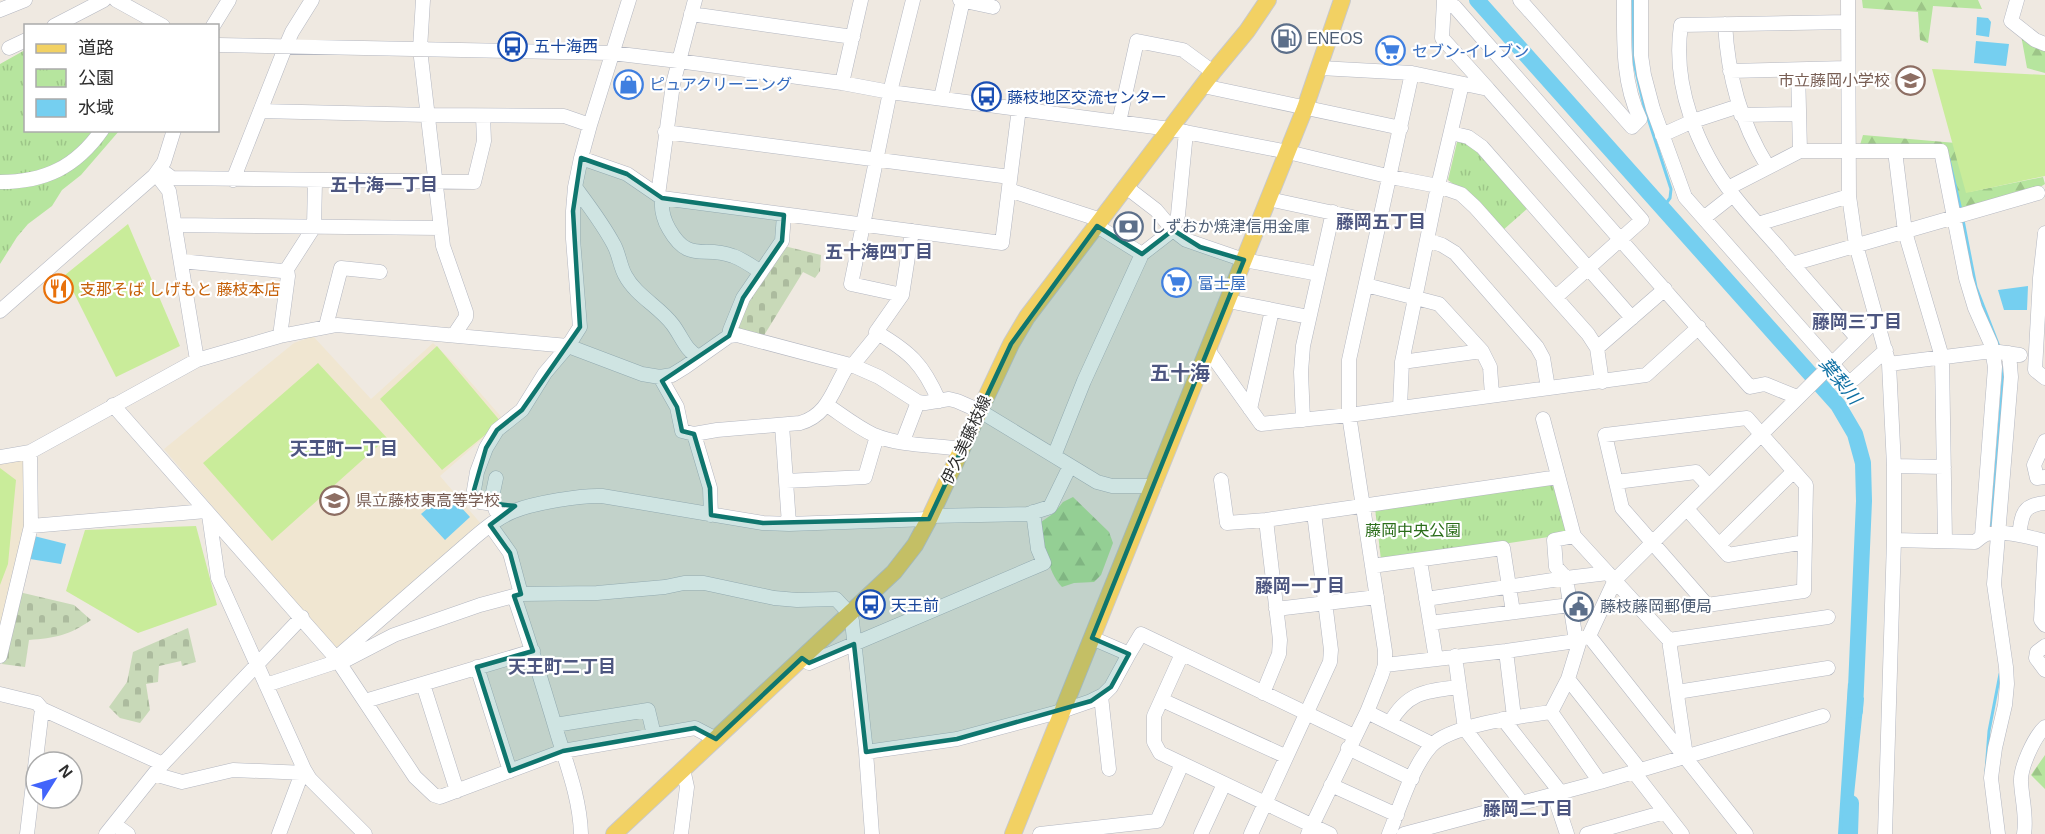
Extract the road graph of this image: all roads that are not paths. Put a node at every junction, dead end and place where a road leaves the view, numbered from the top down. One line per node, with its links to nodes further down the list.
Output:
1 (25, 0): 20 (street)
2 (104, 0): 24 (street)
3 (116, 0): 22 (street)
4 (228, 0): 25 (street)
5 (312, 0): 32 (street)
6 (423, 0): 33 (street)
7 (629, 0): 34 (street)
8 (695, 0): 21 (street)
9 (861, 0): 27 (street)
10 (913, 0): 45 (street)
11 (962, 0): 19 (street); 46 (street)
12 (1268, 0): 41 (main road, 伊久美藤枝線)
13 (1342, 0): 36 (main road)
14 (1521, 0): 15 (street)
15 (1624, 0)
16 (1641, 0): 63 (street)
17 (1848, 0): 23 (street)
18 (2017, 0): 29 (street)
19 (993, 7)
20 (0, 10)
21 (691, 14): 27 (street); 35 (street)
22 (144, 21)
23 (1848, 22): 26 (street); 37 (street)
24 (58, 24)
25 (214, 24)
26 (1725, 24): 39 (street); 54 (street)
27 (853, 37): 42 (street)
28 (24, 41): 31 (street)
29 (2045, 44)
30 (219, 45): 32 (street)
31 (9, 48)
32 (285, 48): 33 (street); 49 (street)
33 (420, 49): 34 (street); 52 (street)
34 (612, 53): 35 (street); 56 (street)
35 (678, 60): 42 (street); 61 (street)
36 (1320, 68): 40 (street); 48 (main road)
37 (1847, 68): 38 (street); 64 (street)
38 (1798, 70): 39 (street); 51 (street)
39 (1730, 71): 50 (street)
40 (1412, 73): 43 (street); 57 (street)
41 (1208, 79): 48 (street); 55 (street); 58 (main road, 伊久美藤枝線)
42 (842, 83): 45 (street)
43 (1462, 84): 44 (street); 62 (street)
44 (1488, 89): 101 (street); 101 (street)
45 (890, 92): 46 (street); 69 (street)
46 (941, 98): 47 (street)
47 (1019, 108): 55 (street); 77 (street)
48 (1305, 108): 57 (street); 67 (main road)
49 (260, 111): 52 (street); 73 (street)
50 (1740, 111): 51 (street); 54 (street); 70 (street)
51 (1799, 114): 65 (street)
52 (428, 116): 53 (street); 76 (street)
53 (483, 116): 56 (street); 76 (street)
54 (1693, 121): 63 (street); 81 (street)
55 (1119, 122): 58 (street)
56 (590, 125): 68 (street)
57 (1401, 128): 72 (street)
58 (1178, 131): 67 (street); 80 (main road, 伊久美藤枝線); 97 (street)
59 (100, 132): 75 (street)
60 (173, 132): 71 (street)
61 (665, 132): 69 (street); 84 (street)
62 (1451, 133): 78 (street); 108 (street)
63 (1662, 135): 89 (street)
64 (1848, 150): 65 (street); 66 (street); 83 (street)
65 (1800, 151): 70 (street)
66 (1895, 151): 88 (street); 99 (street)
67 (1288, 152): 72 (street); 85 (main road)
68 (580, 158): 79 (street); 84 (street)
69 (877, 159): 77 (street); 94 (street)
70 (1768, 166): 81 (street)
71 (158, 172): 73 (street); 93 (street); 121 (street)
72 (1391, 177): 78 (street); 91 (street)
73 (233, 180): 74 (street)
74 (315, 181): 76 (street); 95 (street)
75 (0, 182)
76 (435, 182): 96 (street)
77 (1010, 183): 90 (street); 98 (street)
78 (1438, 186): 102 (street); 118 (street)
79 (575, 187): 133 (street); 139 (street)
80 (1126, 187): 90 (main road, 伊久美藤枝線); 97 (street)
81 (1731, 191): 89 (street); 92 (street)
82 (2038, 193): 88 (street)
83 (1849, 196): 92 (street); 103 (street)
84 (660, 197): 87 (street); 111 (street)
85 (1269, 199): 86 (street); 105 (main road)
86 (1333, 212): 91 (street); 112 (street)
87 (784, 215): 94 (street); 111 (street)
88 (1954, 216): 99 (street); 138 (street)
89 (1705, 218): 143 (street)
90 (1099, 223): 104 (street); 158 (main road, 伊久美藤枝線)
91 (1380, 223): 114 (street)
92 (1758, 224): 107 (street)
93 (175, 225): 95 (street); 106 (street)
94 (862, 225): 98 (street); 116 (street)
95 (314, 227): 96 (street); 109 (street)
96 (441, 228): 129 (street)
97 (1173, 230): 104 (street); 105 (street)
98 (912, 231): 116 (street)
99 (1905, 232): 103 (street); 140 (street)
100 (2045, 233): 113 (street)
101 (1620, 239): 108 (street); 115 (street)
102 (1427, 240): 117 (street); 149 (street)
103 (1856, 245): 107 (street); 124 (street)
104 (1142, 254): 170 (street)
105 (1244, 260): 112 (street); 119 (main road)
106 (181, 261): 109 (street); 141 (street)
107 (1792, 264): 132 (street)
108 (1588, 267): 118 (street); 123 (street)
109 (287, 269): 130 (street)
110 (380, 272): 125 (street)
111 (761, 272): 131 (street)
112 (1319, 274): 122 (street)
113 (2043, 275): 126 (street)
114 (1366, 285): 117 (street); 159 (street)
115 (1665, 289): 123 (street); 127 (street)
116 (902, 295): 128 (street)
117 (1415, 296): 137 (street); 142 (street)
118 (1556, 297): 134 (street)
119 (1228, 301): 120 (street); 135 (main road)
120 (1272, 310): 122 (street); 157 (street)
121 (0, 311)
122 (1309, 317): 161 (street)
123 (1632, 318): 134 (street)
124 (1877, 319): 132 (street); 136 (street)
125 (327, 326): 129 (street); 130 (street)
126 (2041, 326): 147 (street)
127 (1699, 327): 148 (street); 151 (street)
128 (878, 334): 145 (street); 152 (street)
129 (454, 335): 133 (street)
130 (280, 336): 141 (street)
131 (729, 336): 139 (street); 145 (street)
132 (1857, 338): 143 (street)
133 (568, 346): 146 (street); 187 (street)
134 (1597, 348): 148 (street)
135 (1208, 350): 157 (street); 184 (main road)
136 (1886, 350): 143 (street); 144 (street)
137 (1482, 351): 142 (street); 150 (street)
138 (1992, 351): 140 (street); 199 (street); 202 (street)
139 (699, 357): 146 (street)
140 (1942, 357): 144 (street); 174 (street)
141 (197, 360): 154 (street)
142 (1402, 362): 156 (street)
143 (1832, 362): 151 (street)
144 (1888, 364): 173 (street)
145 (850, 365): 153 (street); 155 (street)
146 (660, 377): 164 (street)
147 (2045, 378)
148 (1602, 382): 149 (street)
149 (1548, 388): 150 (street)
150 (1492, 395): 156 (street)
151 (1797, 397): 163 (street)
152 (939, 401): 153 (street); 158 (street)
153 (918, 402): 166 (street)
154 (113, 405): 169 (street); 191 (street)
155 (827, 405): 162 (street); 165 (street)
156 (1400, 407): 159 (street)
157 (1250, 409): 161 (street)
158 (980, 411): 168 (main road, 伊久美藤枝線); 170 (street)
159 (1349, 415): 161 (street); 188 (street)
160 (1543, 419): 176 (street)
161 (1303, 420)
162 (782, 425): 164 (street); 181 (street)
163 (1762, 433): 175 (street); 182 (street); 185 (street)
164 (694, 434): 193 (street)
165 (877, 436): 166 (street); 181 (street)
166 (903, 441): 168 (street)
167 (2045, 441): 177 (street)
168 (962, 448): 194 (main road, 伊久美藤枝線)
169 (30, 452): 171 (street); 198 (street)
170 (1054, 456): 172 (street)
171 (0, 457)
172 (1070, 466): 179 (street); 183 (street)
173 (1894, 466): 174 (street); 203 (street)
174 (1944, 467): 204 (street)
175 (1794, 471): 206 (street); 208 (street)
176 (1558, 477): 188 (street); 201 (street)
177 (2045, 477)
178 (495, 478): 187 (street)
179 (1093, 479): 183 (street); 184 (street)
180 (1221, 480): 195 (street)
181 (786, 481): 197 (street)
182 (1616, 482): 185 (street); 207 (street)
183 (1062, 483): 190 (street)
184 (1154, 486): 227 (main road)
185 (1709, 486): 189 (street)
186 (2045, 502): 200 (street)
187 (494, 504): 196 (street)
188 (1363, 505): 192 (street); 211 (street)
189 (1687, 509): 207 (street); 208 (street)
190 (1033, 512): 194 (street); 230 (street)
191 (207, 513): 198 (street); 223 (street); 242 (street)
192 (1314, 513): 195 (street); 218 (street)
193 (711, 515): 196 (street); 197 (street)
194 (929, 518): 197 (street); 222 (main road, 伊久美藤枝線)
195 (1266, 520): 220 (street)
196 (494, 522): 215 (street); 240 (street)
197 (789, 524)
198 (31, 526): 236 (street)
199 (1998, 534): 200 (street); 202 (street); 315 (street)
200 (2019, 535): 205 (street)
201 (1574, 536): 212 (street); 213 (street)
202 (1982, 536): 204 (street)
203 (1894, 540): 204 (street); 314 (street)
204 (1945, 541)
205 (2045, 541)
206 (1805, 542): 207 (street); 208 (street)
207 (1653, 544): 212 (street)
208 (1719, 545)
209 (2045, 546): 226 (street)
210 (1420, 561): 211 (street); 214 (street); 217 (street)
211 (1372, 566): 216 (street)
212 (1611, 577): 213 (street); 228 (street); 229 (street)
213 (1566, 578): 214 (street); 219 (street)
214 (1510, 586): 217 (street); 221 (street)
215 (518, 595): 222 (street); 232 (street); 240 (street)
216 (1377, 597): 218 (street); 241 (street)
217 (1426, 599): 225 (street)
218 (1326, 603): 220 (street); 260 (street)
219 (1570, 605): 221 (street); 228 (street)
220 (1276, 609): 251 (street)
221 (1513, 612): 225 (street)
222 (850, 614): 230 (street); 238 (main road, 伊久美藤枝線)
223 (302, 617): 240 (street); 242 (street)
224 (1828, 617): 229 (street)
225 (1430, 622): 239 (street)
226 (2045, 625)
227 (1092, 638): 234 (street); 257 (main road)
228 (1582, 639): 233 (street); 246 (street); 274 (street)
229 (1669, 640): 250 (street)
230 (855, 644): 238 (street); 272 (street)
231 (2045, 646): 245 (street)
232 (533, 651): 243 (street); 264 (street)
233 (1506, 651): 237 (street); 262 (street)
234 (1129, 654): 235 (street); 253 (street)
235 (1182, 654): 251 (street); 254 (street)
236 (0, 656)
237 (1455, 656): 239 (street); 249 (street)
238 (802, 658): 268 (main road, 伊久美藤枝線)
239 (1436, 659): 241 (street)
240 (338, 660): 248 (street); 255 (street)
241 (1385, 664): 258 (street)
242 (256, 666): 248 (street); 276 (street)
243 (477, 667): 247 (street); 280 (street)
244 (1828, 668): 250 (street)
245 (2045, 670)
246 (1568, 679): 259 (street); 279 (street)
247 (423, 684): 255 (street); 286 (street)
248 (266, 685): 281 (street)
249 (1459, 687): 263 (street); 266 (street)
250 (1677, 692): 274 (street)
251 (1263, 693): 260 (street)
252 (0, 694): 256 (street)
253 (1101, 696): 257 (street); 278 (street)
254 (1162, 700): 273 (street); 275 (street)
255 (365, 701): 286 (street)
256 (42, 709): 276 (street); 297 (street)
257 (1062, 711): 272 (street); 295 (main road)
258 (1367, 712): 263 (street); 269 (street)
259 (1551, 712): 262 (street); 283 (street)
260 (1306, 713): 269 (street); 273 (street)
261 (1823, 716): 274 (street)
262 (1508, 718): 266 (street); 287 (street)
263 (1390, 723): 270 (street)
264 (555, 725): 267 (street); 271 (street)
265 (2045, 727): 316 (street)
266 (1465, 729): 270 (street); 289 (street)
267 (654, 735): 268 (street); 271 (street)
268 (716, 739): 277 (main road, 伊久美藤枝線)
269 (1351, 742): 282 (street); 285 (street)
270 (1432, 744): 282 (street)
271 (563, 751): 280 (street); 301 (street)
272 (866, 752): 304 (street)
273 (1285, 756): 288 (street)
274 (1685, 756): 279 (street); 296 (street)
275 (1182, 764): 284 (street); 305 (street)
276 (158, 769): 281 (street); 292 (street)
277 (683, 769): 302 (main road, 伊久美藤枝線); 303 (street)
278 (1109, 770)
279 (1637, 770): 283 (street); 290 (street)
280 (510, 771): 286 (street)
281 (304, 773): 299 (street); 300 (street)
282 (1412, 779): 291 (street)
283 (1600, 782): 287 (street)
284 (1224, 784): 288 (street); 306 (street)
285 (1331, 785): 291 (street); 294 (street)
286 (456, 791)
287 (1558, 794): 289 (street); 311 (street)
288 (1265, 803): 294 (street); 307 (street)
289 (1522, 803): 293 (street)
290 (1665, 812): 312 (street); 313 (street)
291 (1397, 815): 309 (street)
292 (110, 829): 298 (street)
293 (1447, 829): 310 (street)
294 (1310, 830): 308 (street)
295 (1019, 832)
296 (1740, 832)
297 (27, 834)
298 (128, 834)
299 (279, 834)
300 (365, 834)
301 (581, 834)
302 (614, 834)
303 (681, 834)
304 (872, 834)
305 (1040, 834)
306 (1201, 834)
307 (1251, 834)
308 (1330, 834)
309 (1389, 834)
310 (1404, 834)
311 (1567, 834)
312 (1587, 834)
313 (1682, 834)
314 (1885, 834)
315 (1998, 834)
316 (2024, 834)

